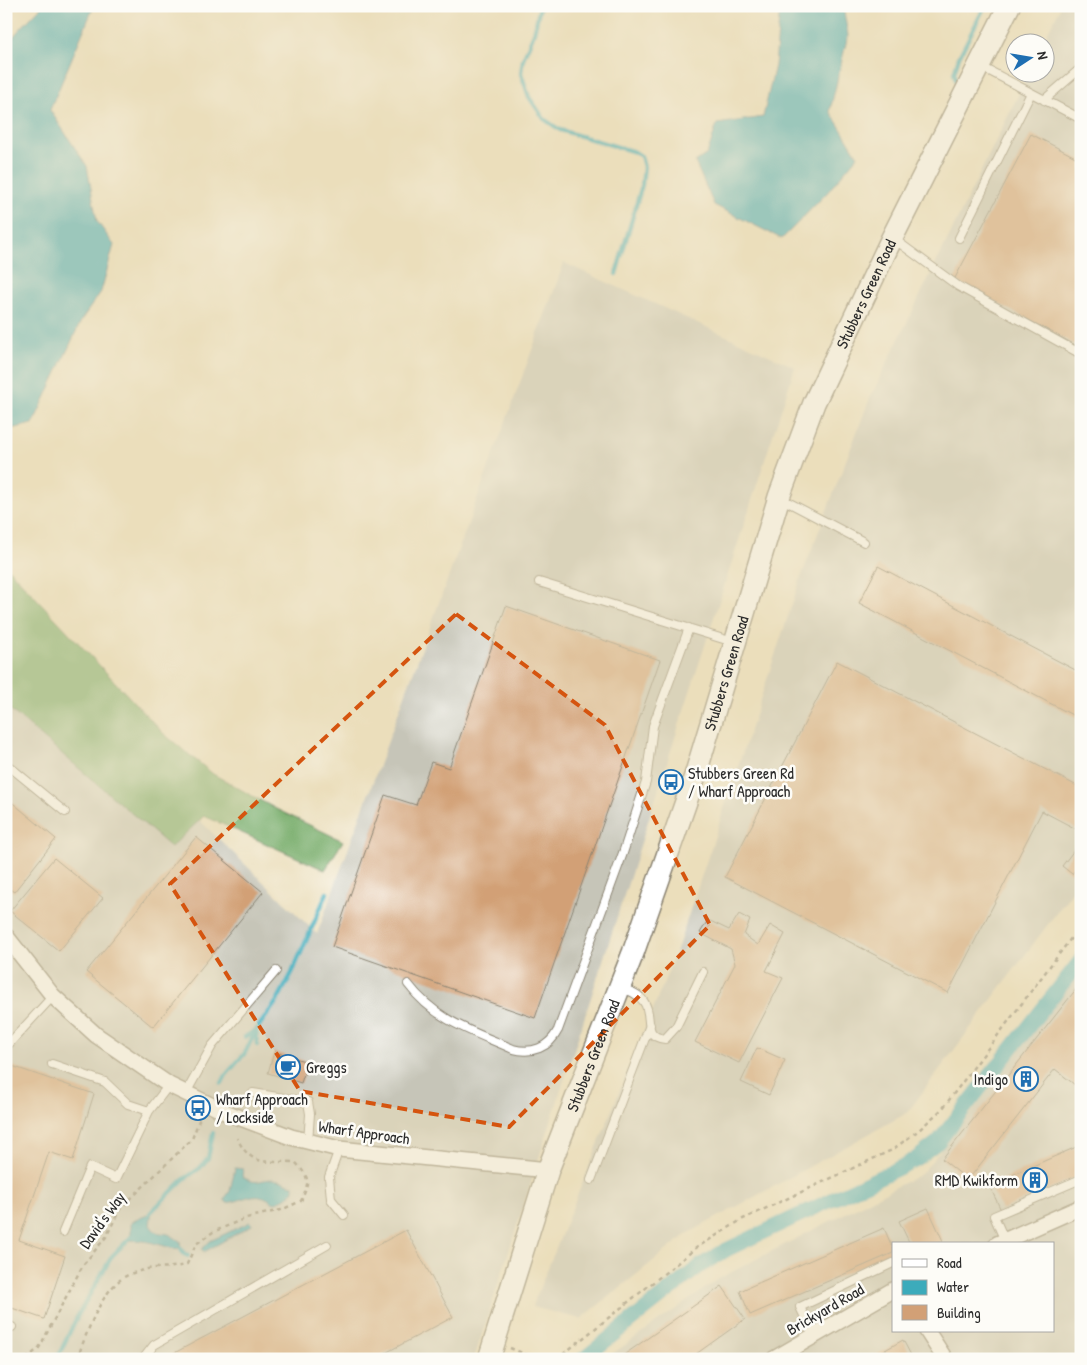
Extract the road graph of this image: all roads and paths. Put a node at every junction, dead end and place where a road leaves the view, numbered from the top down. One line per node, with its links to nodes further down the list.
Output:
1 (1009, 6): 2 (street, Stubbers Green Road)
2 (979, 65): 4 (lane); 7 (street, Stubbers Green Road)
3 (1081, 68): 5 (lane)
4 (1031, 93): 5 (lane); 8 (lane)
5 (1044, 100): 6 (lane)
6 (1081, 119)
7 (892, 238): 9 (lane); 10 (street, Stubbers Green Road)
8 (959, 238)
9 (1081, 354)
10 (779, 497): 11 (lane); 14 (street, Stubbers Green Road)
11 (864, 542)
12 (539, 582): 13 (lane)
13 (689, 628): 14 (lane); 21 (lane)
14 (735, 643): 22 (street, Stubbers Green Road)
15 (7, 768): 16 (lane)
16 (65, 812)
17 (1081, 925): 52 (path)
18 (6, 936): 23 (street, Wharf Approach)
19 (276, 971): 28 (lane)
20 (703, 972): 24 (lane)
21 (408, 984)
22 (619, 988): 24 (lane); 35 (street, Stubbers Green Road)
23 (53, 996): 25 (lane); 27 (street, Wharf Approach)
24 (650, 1025): 37 (lane)
25 (6, 1047)
26 (52, 1064): 31 (lane)
27 (169, 1086): 28 (street, Wharf Approach); 31 (lane)
28 (186, 1093): 30 (street, Wharf Approach)
29 (253, 1093): 33 (lane)
30 (206, 1103): 33 (street, Wharf Approach); 48 (path, David's Way)
31 (149, 1111): 40 (lane)
32 (237, 1138): 49 (path)
33 (308, 1142): 34 (street, Wharf Approach)
34 (339, 1149): 35 (street, Wharf Approach); 39 (lane)
35 (548, 1170): 47 (street, Stubbers Green Road)
36 (1081, 1179): 41 (lane)
37 (591, 1180)
38 (1081, 1207): 41 (street)
39 (344, 1215)
40 (63, 1232)
41 (1001, 1242)
42 (327, 1245): 50 (lane)
43 (892, 1263): 46 (lane)
44 (892, 1291): 46 (street, Brickyard Road)
45 (928, 1332): 54 (street)
46 (814, 1336): 53 (street, Brickyard Road)
47 (492, 1350): 51 (path)
48 (26, 1359)
49 (77, 1359)
50 (143, 1359)
51 (537, 1359)
52 (556, 1359)
53 (774, 1359)
54 (945, 1359)

